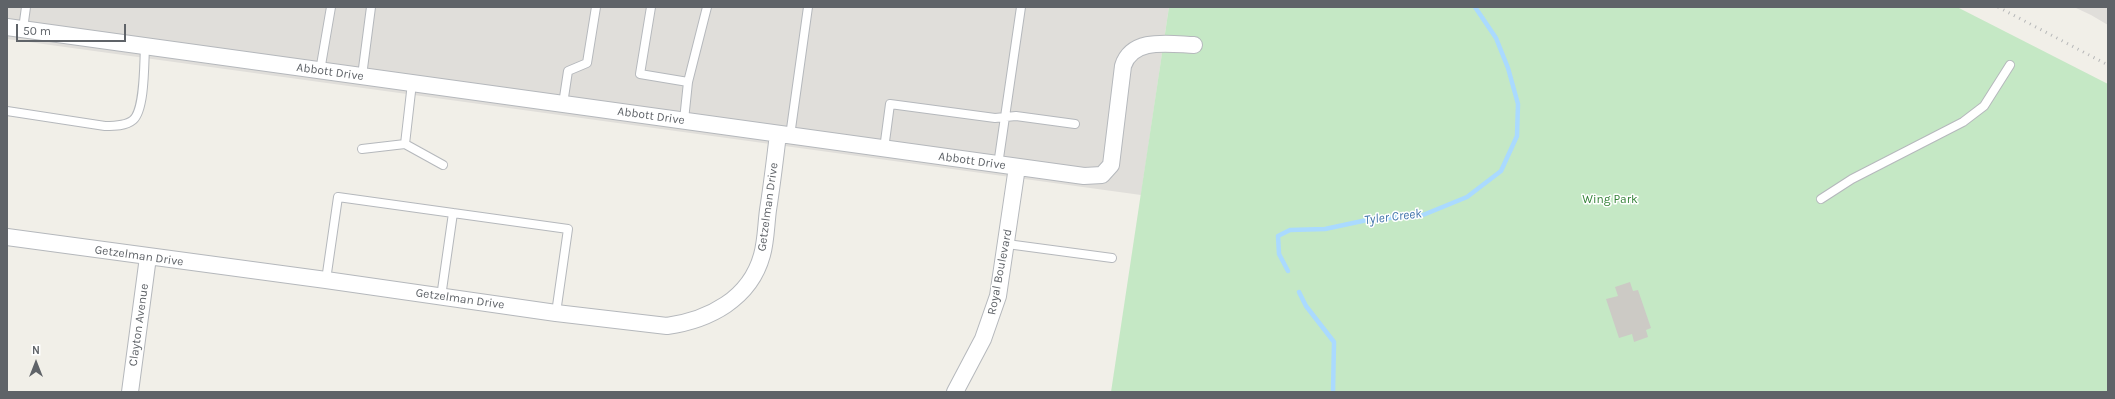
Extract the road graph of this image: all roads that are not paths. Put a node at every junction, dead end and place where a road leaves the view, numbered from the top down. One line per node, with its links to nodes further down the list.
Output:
1 (26, 7): 10 (lane)
2 (331, 7): 14 (lane)
3 (371, 7): 15 (lane)
4 (596, 7): 18 (lane)
5 (651, 7): 16 (lane)
6 (707, 7): 16 (lane)
7 (808, 7): 23 (lane)
8 (1021, 7): 20 (lane)
9 (7, 27): 10 (street, Abbott Drive)
10 (23, 29): 12 (street, Abbott Drive)
11 (1194, 45): 29 (street, Abbott Drive)
12 (146, 47): 14 (street, Abbott Drive); 19 (lane)
13 (2010, 65): 30 (lane)
14 (320, 71): 15 (street, Abbott Drive)
15 (362, 76): 17 (street, Abbott Drive)
16 (688, 82): 21 (lane)
17 (412, 83): 18 (street, Abbott Drive); 24 (lane)
18 (563, 104): 21 (street, Abbott Drive)
19 (7, 112)
20 (1005, 117): 22 (lane); 26 (lane); 28 (lane)
21 (684, 120): 23 (street, Abbott Drive)
22 (1075, 124)
23 (784, 135): 26 (street, Abbott Drive); 38 (street, Getzelman Drive)
24 (405, 144): 25 (lane); 27 (lane)
25 (362, 149)
26 (884, 149): 28 (street, Abbott Drive)
27 (443, 165)
28 (998, 165): 29 (street, Abbott Drive)
29 (1017, 167): 33 (street, Royal Boulevard)
30 (1821, 199)
31 (454, 213): 36 (lane); 37 (lane); 38 (lane)
32 (7, 237): 34 (street, Getzelman Drive)
33 (1007, 244): 35 (lane); 40 (street, Royal Boulevard)
34 (148, 257): 36 (street, Getzelman Drive); 39 (street, Clayton Avenue)
35 (1112, 258)
36 (326, 280): 37 (street, Getzelman Drive)
37 (441, 296): 38 (street, Getzelman Drive)
38 (556, 313)
39 (130, 392)
40 (955, 392)

